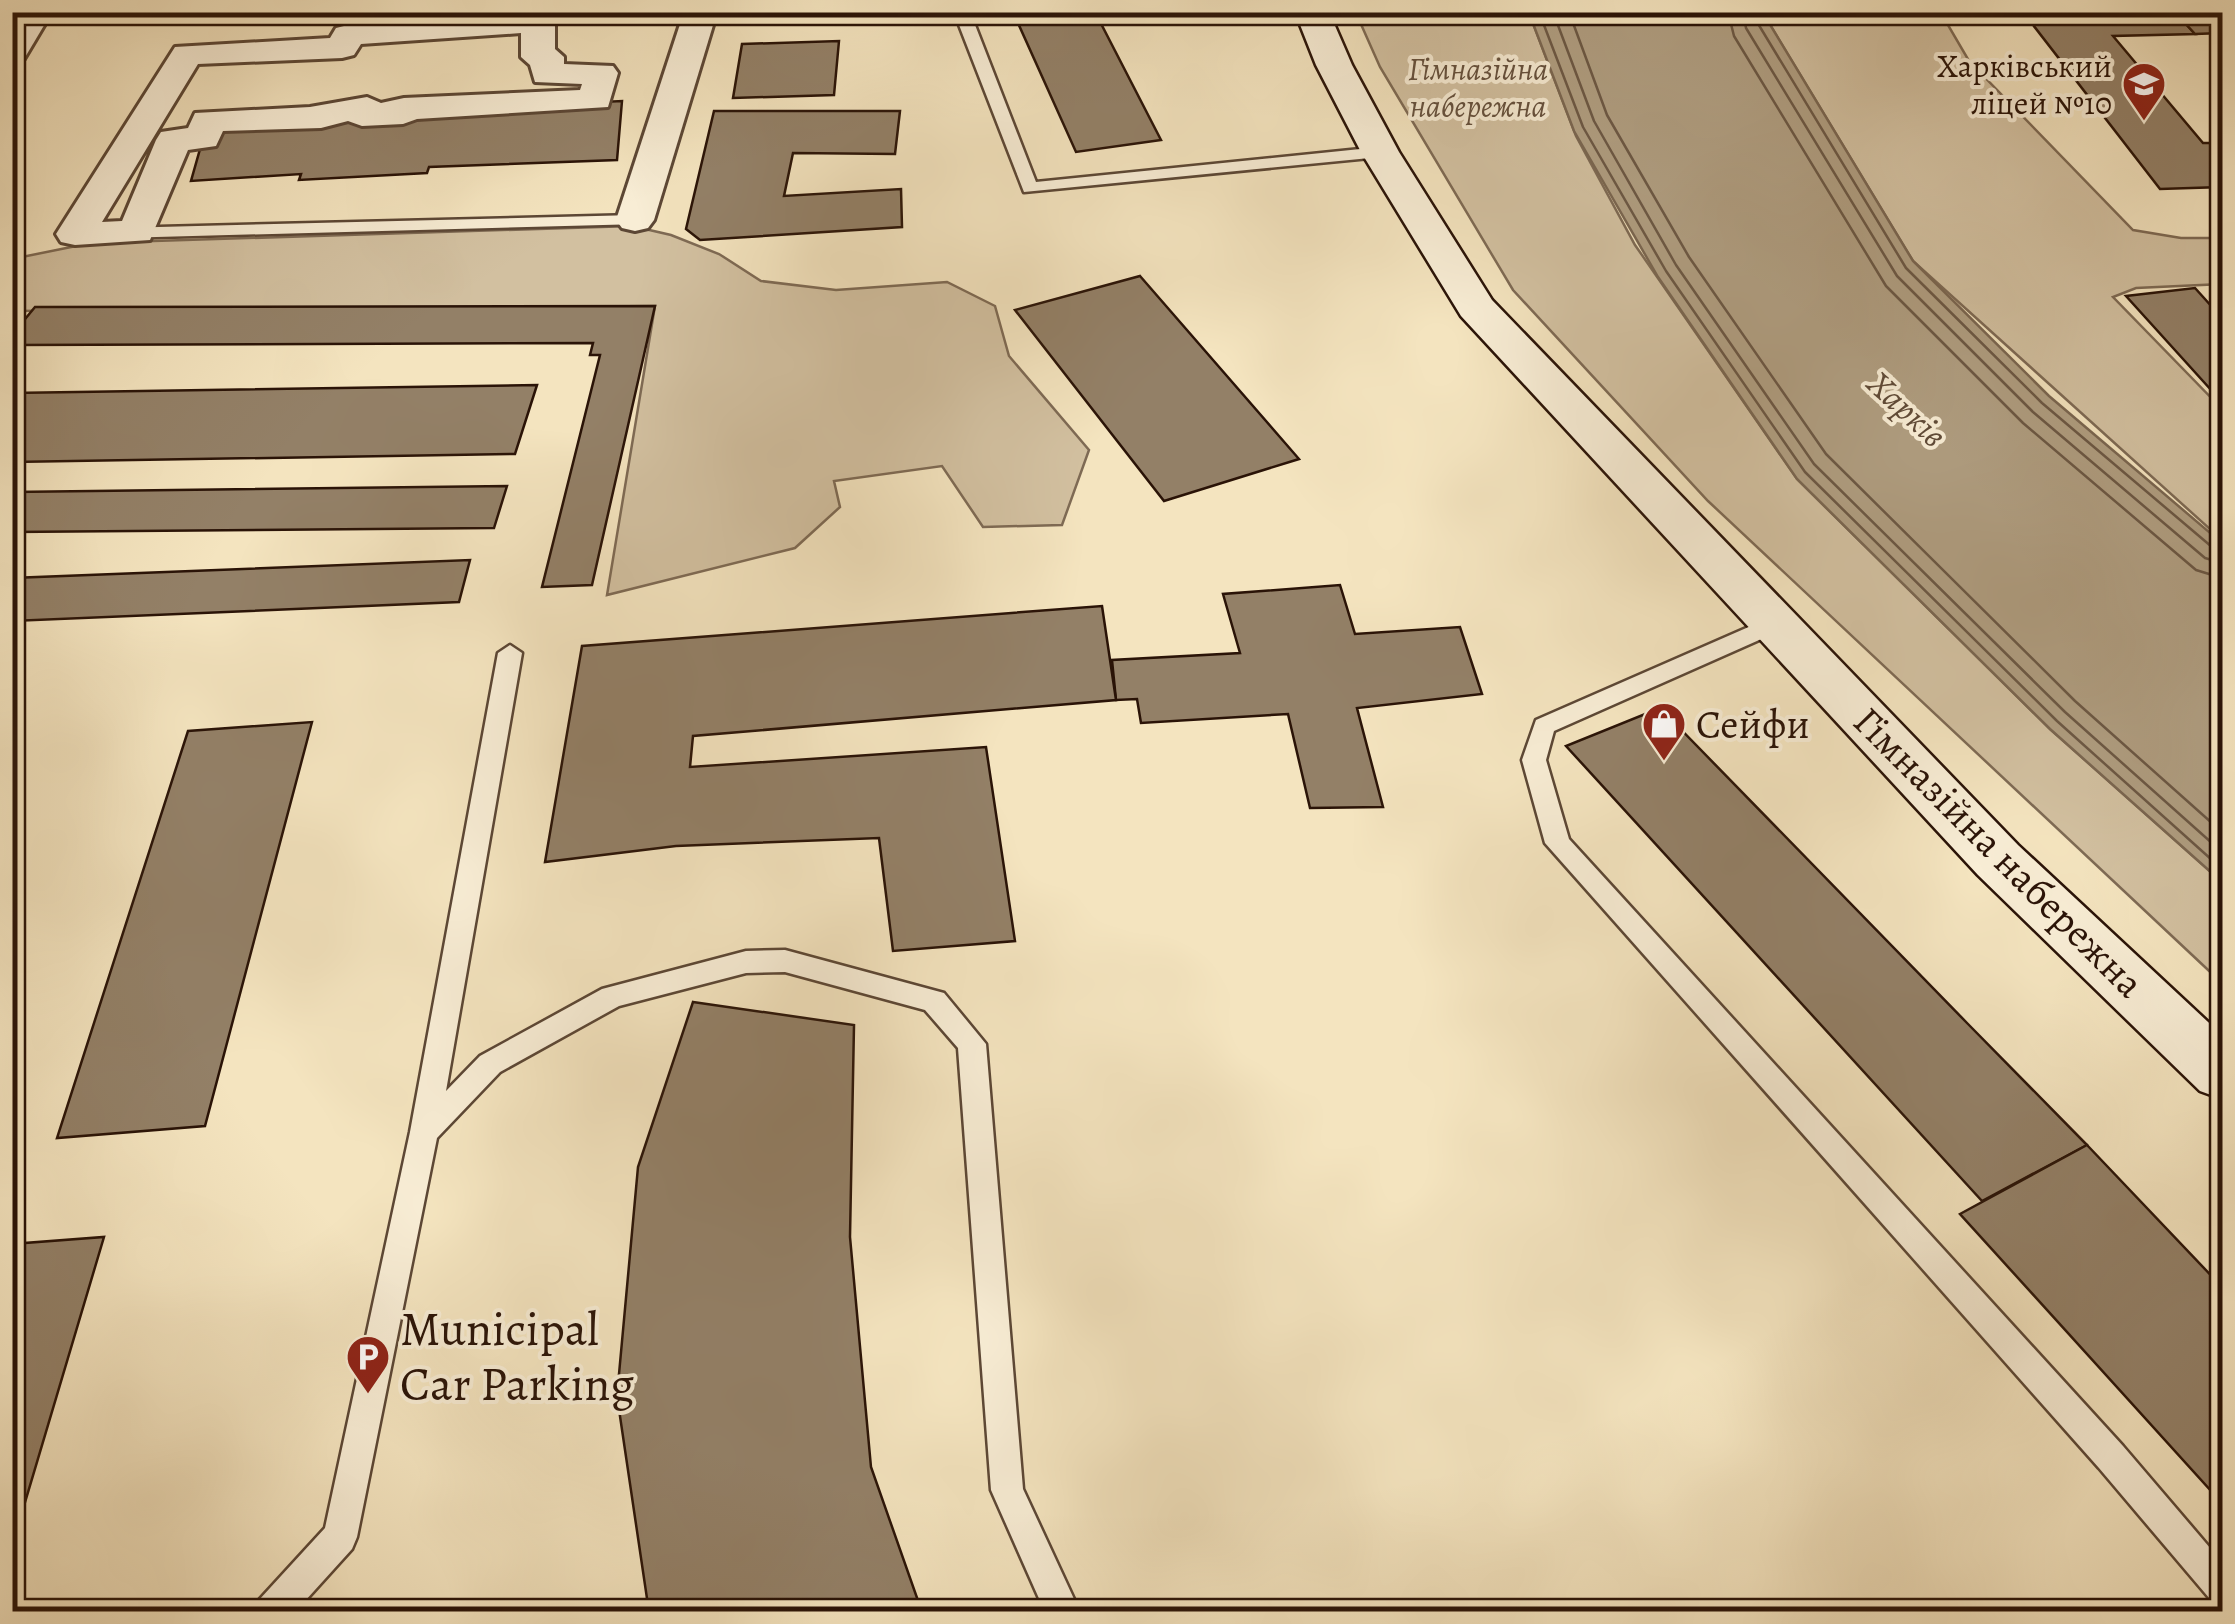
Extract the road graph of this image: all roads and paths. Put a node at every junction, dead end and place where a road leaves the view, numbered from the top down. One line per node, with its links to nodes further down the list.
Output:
1 (36, 12): 5 (street)
2 (701, 12): 7 (street)
3 (962, 12): 6 (lane)
4 (1312, 12): 6 (main road, Гімназійна набережна)
5 (12, 52)
6 (1380, 152): 10 (main road, Гімназійна набережна)
7 (634, 220): 8 (lane)
8 (136, 232): 9 (lane); 9 (street)
9 (75, 234)
10 (1776, 624): 12 (main road, Гімназійна набережна); 14 (lane)
11 (510, 653): 13 (lane)
12 (2222, 1072)
13 (424, 1132): 15 (lane); 16 (lane)
14 (2222, 1585)
15 (271, 1612)
16 (1063, 1612)

